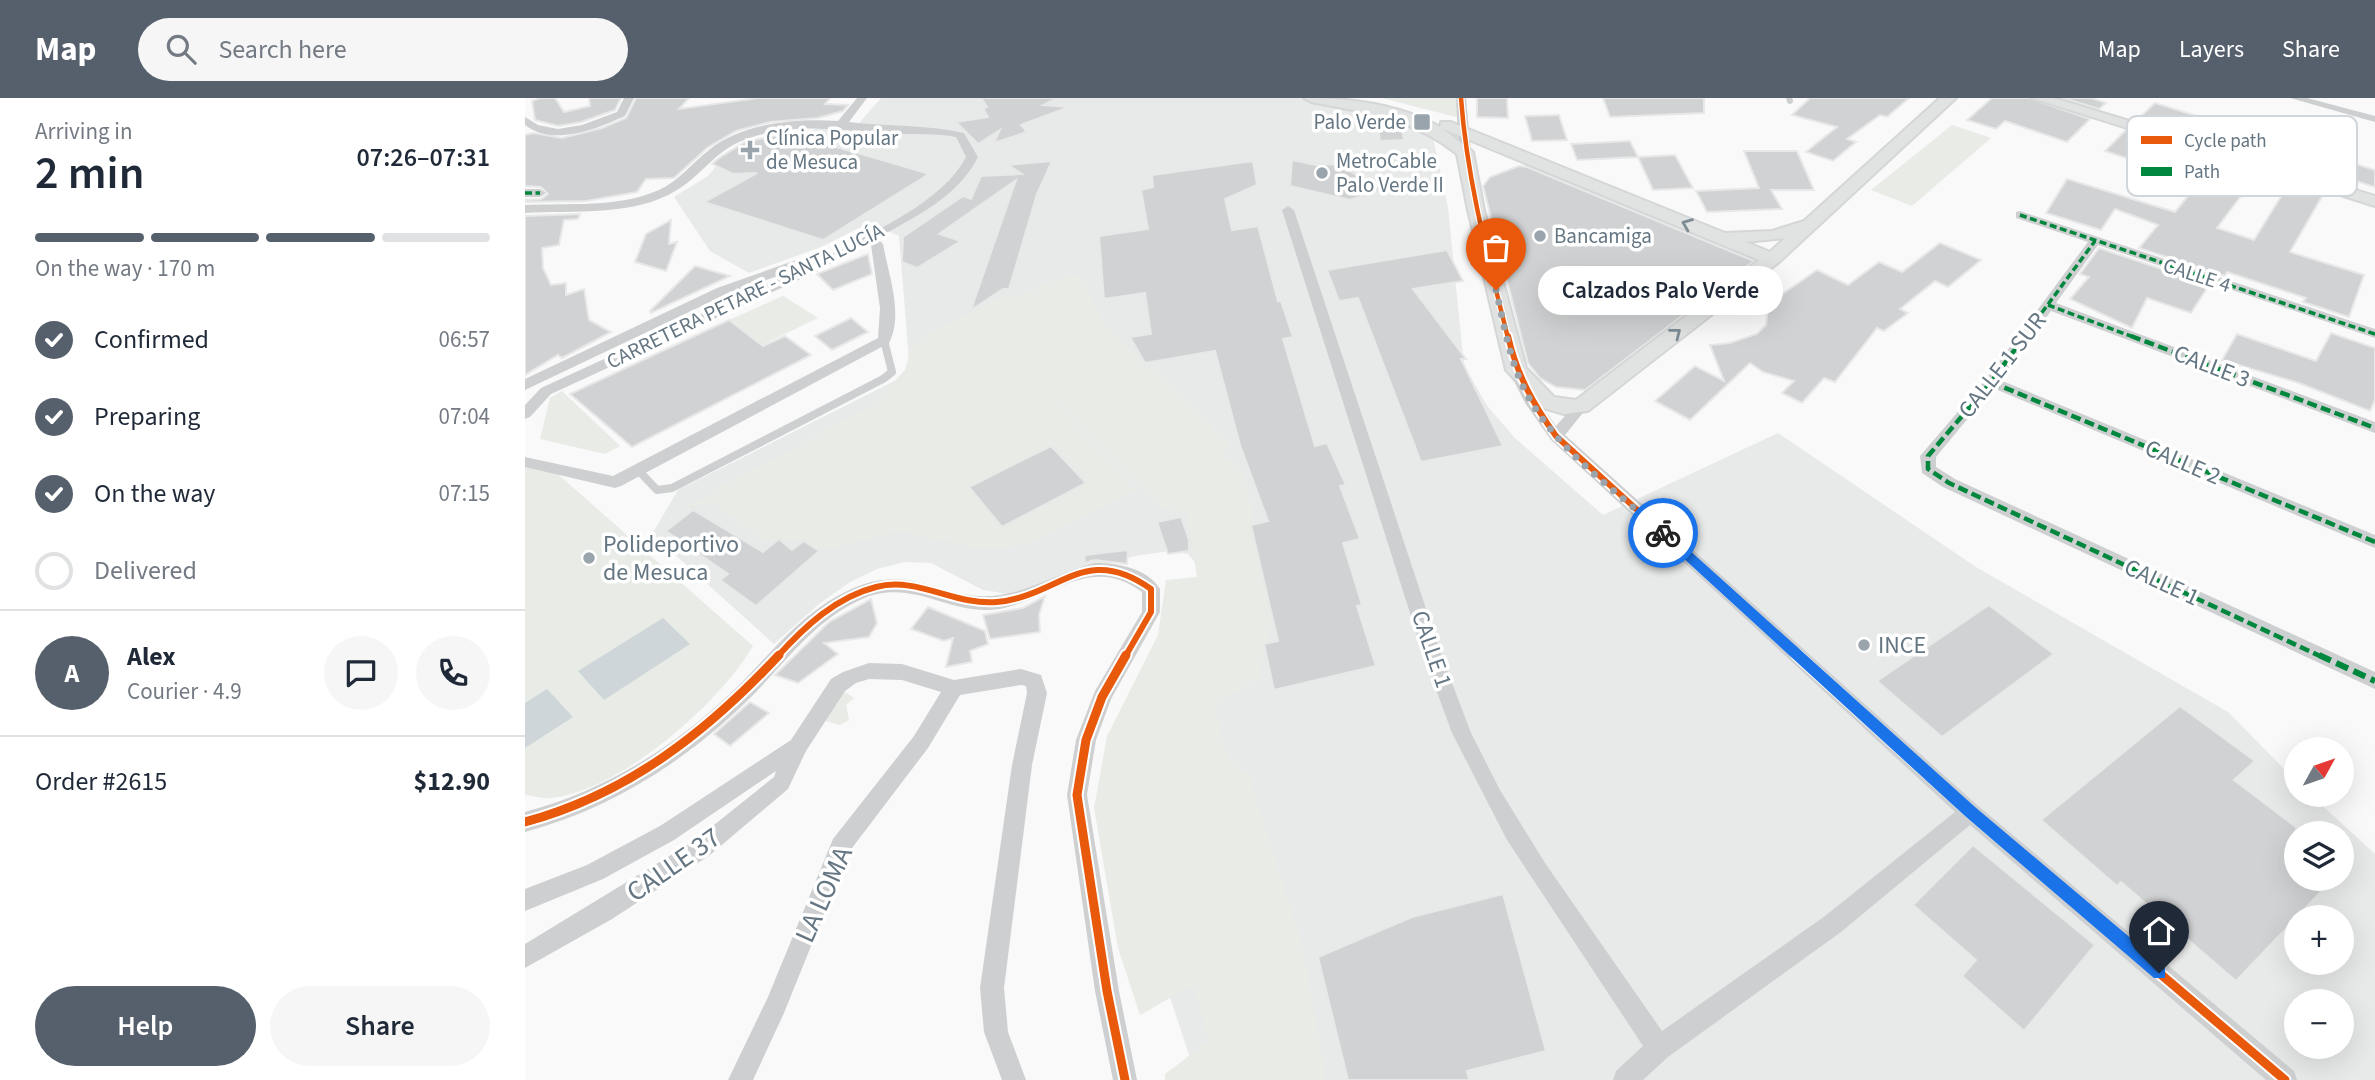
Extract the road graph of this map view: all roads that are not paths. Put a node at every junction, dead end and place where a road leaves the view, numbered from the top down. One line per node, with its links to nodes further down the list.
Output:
1 (629, 98): 9 (street)
2 (862, 98): 11 (street)
3 (1311, 98): 15 (street)
4 (1342, 98): 13 (street)
5 (1461, 98): 13 (street)
6 (1949, 98): 23 (street)
7 (2039, 98): 12 (street)
8 (2295, 98): 10 (street)
9 (525, 120)
10 (2375, 120)
11 (842, 124): 20 (street, CARRETERA PETARE - SANTA LUCÍA); 25 (street, CARRETERA PETARE - SANTA LUCÍA)
12 (2127, 125)
13 (1465, 134): 14 (street); 15 (street)
14 (1497, 147): 15 (street); 24 (street, one-way to 14)
15 (1467, 159): 32 (street)
16 (525, 193): 17 (street)
17 (540, 193)
18 (2357, 195): 19 (street)
19 (2375, 201)
20 (525, 209)
21 (1288, 210): 50 (street, CALLE 1)
22 (2020, 215): 26 (street, CALLE 4)
23 (1818, 220): 24 (street); 28 (street)
24 (1719, 237): 28 (street)
25 (869, 238): 27 (street, CARRETERA PETARE - SANTA LUCÍA); 31 (street)
26 (2095, 241): 29 (street, CALLE 1 SUR); 30 (street, CALLE 4)
27 (834, 255): 34 (street); 36 (street, CARRETERA PETARE - SANTA LUCÍA)
28 (1772, 259): 35 (street, one-way to 28)
29 (2048, 305): 33 (street, CALLE 1 SUR); 37 (street, CALLE 3)
30 (2375, 334)
31 (884, 340): 40 (street); 40 (lane)
32 (1516, 370): 35 (street); 38 (street)
33 (1991, 382): 41 (street, CALLE 1 SUR); 42 (street, CALLE 2)
34 (525, 385)
35 (1581, 406): 38 (street)
36 (525, 414)
37 (2375, 428)
38 (1556, 436): 46 (street)
39 (525, 462): 40 (street)
40 (638, 470)
41 (1949, 483): 43 (street, CALLE 1)
42 (2375, 542)
43 (2375, 681)
44 (954, 688): 45 (street); 51 (street, LA LOMA); 52 (street)
45 (797, 746): 48 (street); 49 (street, CALLE 37)
46 (1970, 811): 50 (street); 55 (street)
47 (525, 822): 53 (street)
48 (525, 900)
49 (525, 957)
50 (1658, 1048): 54 (street)
51 (740, 1080)
52 (1014, 1080)
53 (1125, 1080)
54 (1625, 1080)
55 (2285, 1080)

